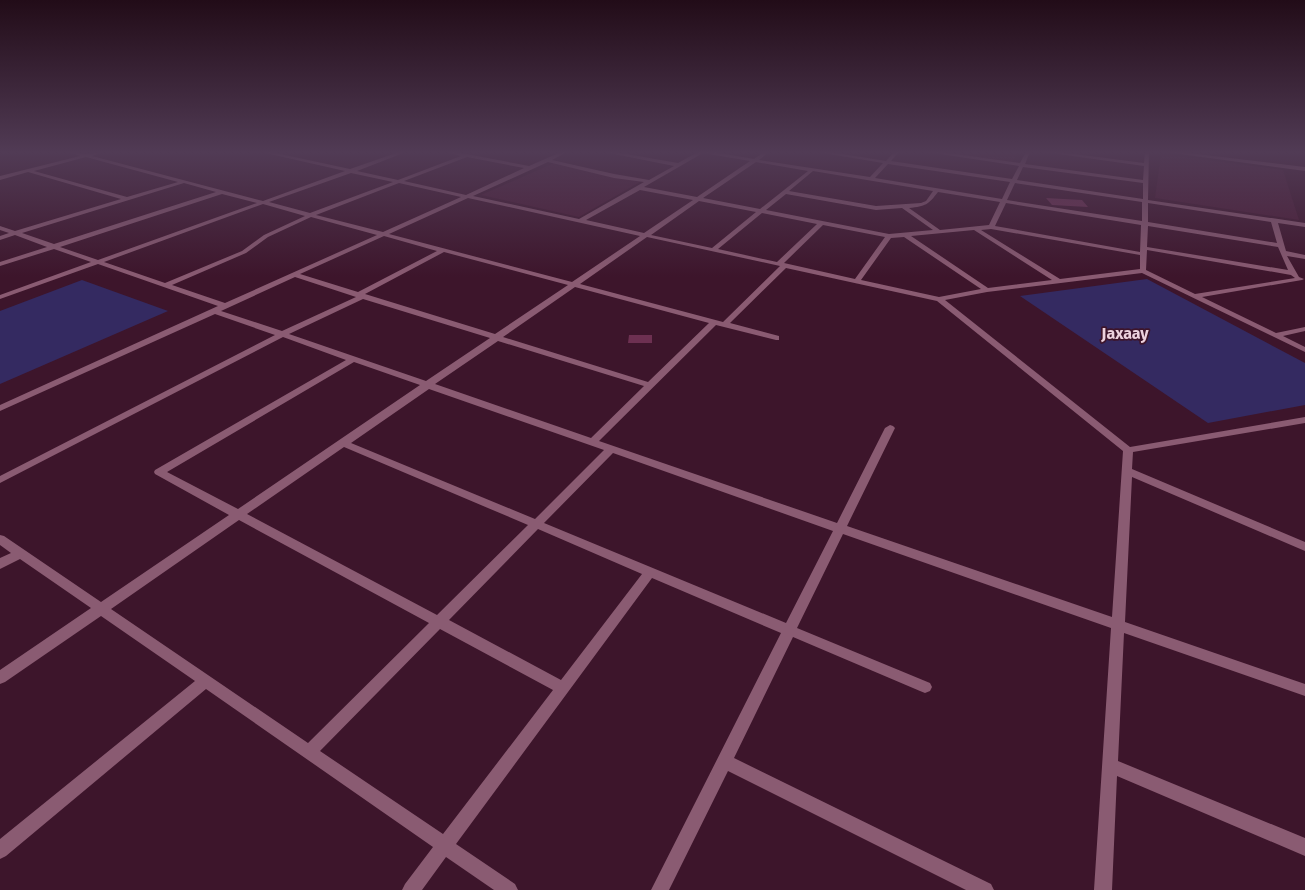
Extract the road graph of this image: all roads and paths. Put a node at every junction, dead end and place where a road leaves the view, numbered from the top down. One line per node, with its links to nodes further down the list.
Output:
1 (107, 194): 20 (street)
2 (145, 194): 20 (street)
3 (217, 194): 44 (street)
4 (228, 194): 24 (street)
5 (289, 194): 24 (street)
6 (366, 194): 27 (street)
7 (456, 194): 19 (street)
8 (473, 194): 19 (street)
9 (630, 194): 29 (street)
10 (669, 194): 21 (street)
11 (706, 194): 21 (street)
12 (783, 194): 26 (street)
13 (794, 194): 25 (street)
14 (934, 194): 25 (street)
15 (959, 194): 22 (street)
16 (1008, 194): 22 (street)
17 (1096, 194): 23 (street)
18 (1145, 194): 23 (street)
19 (467, 196): 29 (street); 38 (street)
20 (127, 199): 37 (street)
21 (698, 199): 26 (street); 40 (street)
22 (1004, 201): 31 (street); 33 (street)
23 (1145, 201): 28 (street); 31 (street)
24 (263, 203): 27 (street); 50 (street)
25 (903, 206): 36 (street)
26 (761, 211): 30 (street); 46 (street)
27 (310, 215): 38 (street); 60 (street)
28 (1274, 220): 32 (street); 43 (street)
29 (580, 221): 40 (street)
30 (822, 223): 41 (street); 52 (street)
31 (1144, 224): 43 (street); 47 (street)
32 (1305, 225)
33 (991, 227): 35 (street); 47 (street)
34 (0, 228): 37 (street)
35 (974, 228): 36 (street); 58 (street)
36 (938, 231): 39 (street)
37 (15, 233): 42 (street); 44 (street)
38 (384, 234): 45 (street); 55 (street)
39 (904, 234): 41 (street); 61 (street)
40 (646, 235): 46 (street); 59 (street)
41 (889, 236): 57 (street)
42 (0, 238)
43 (1281, 246): 48 (street)
44 (54, 247): 50 (street); 51 (street)
45 (443, 250): 59 (street); 62 (street)
46 (713, 250): 52 (street)
47 (1144, 251): 53 (street); 54 (street)
48 (1284, 253): 49 (street); 54 (street)
49 (1305, 257)
50 (98, 262): 60 (street); 64 (street)
51 (0, 264)
52 (782, 265): 57 (street); 68 (street)
53 (1143, 271): 58 (street); 63 (street)
54 (1292, 273): 56 (street)
55 (295, 275): 62 (street); 66 (street)
56 (1302, 280): 63 (street)
57 (857, 281): 65 (street)
58 (1058, 281): 61 (street)
59 (574, 284): 67 (street); 72 (street)
60 (166, 286): 66 (street)
61 (987, 290): 65 (street)
62 (360, 295): 70 (street); 72 (street)
63 (1195, 296): 71 (street)
64 (0, 297)
65 (939, 299): 84 (street)
66 (220, 309): 70 (street); 78 (street)
67 (714, 321): 68 (street); 77 (street)
68 (725, 324): 73 (street)
69 (1305, 329): 71 (street)
70 (283, 334): 75 (street); 86 (street)
71 (1276, 336): 74 (street)
72 (496, 338): 76 (street); 77 (street)
73 (776, 338)
74 (1305, 350)
75 (353, 359): 76 (street); 87 (street)
76 (427, 385): 81 (street); 82 (street)
77 (650, 385): 81 (street)
78 (0, 408)
79 (1305, 420): 84 (street)
80 (890, 428): 89 (street)
81 (592, 442): 83 (street)
82 (343, 443): 87 (street); 88 (street)
83 (611, 449): 88 (street); 89 (street)
84 (1128, 450): 85 (street)
85 (1127, 471): 91 (street); 97 (street)
86 (0, 480)
87 (238, 514): 95 (street); 96 (street)
88 (536, 524): 94 (street); 96 (street)
89 (840, 528): 97 (street); 98 (street)
90 (0, 539): 92 (street)
91 (1305, 547)
92 (20, 552): 93 (street); 95 (street)
93 (0, 564)
94 (650, 572): 98 (street); 102 (street)
95 (102, 608): 99 (street); 100 (street)
96 (438, 621): 102 (street); 104 (street)
97 (1118, 625): 103 (street); 106 (street)
98 (789, 630): 101 (street); 105 (street)
99 (0, 678)
100 (206, 681): 104 (street); 109 (street)
101 (925, 687)
102 (563, 688): 107 (street)
103 (1305, 690)
104 (309, 752): 107 (street)
105 (724, 761): 112 (street); 113 (street)
106 (1110, 765): 108 (street); 114 (street)
107 (445, 845): 110 (street); 111 (street)
108 (1305, 847)
109 (0, 850)
110 (411, 890)
111 (509, 890)
112 (660, 890)
113 (985, 890)
114 (1103, 890)

